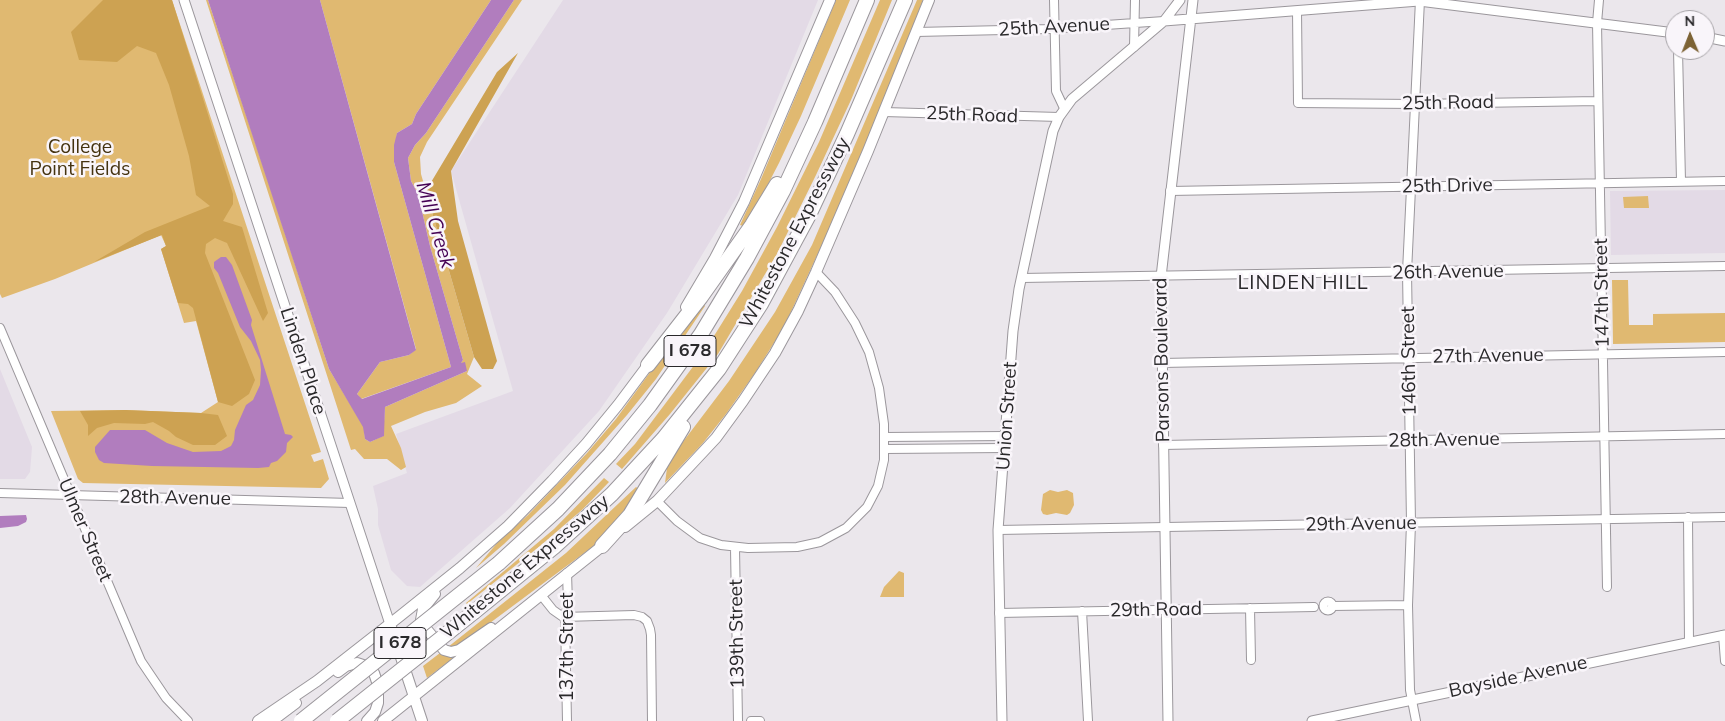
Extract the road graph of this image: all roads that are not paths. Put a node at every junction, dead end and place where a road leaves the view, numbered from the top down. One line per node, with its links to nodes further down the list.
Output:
1 (184, 0): 57 (street, Linden Place)
2 (830, 0): 45 (main road)
3 (867, 0): 22 (highway, Whitestone Expressway / I 678)
4 (905, 0): 42 (highway, Whitestone Expressway / I 678)
5 (929, 0): 18 (main road)
6 (1054, 0): 17 (street)
7 (1134, 0): 15 (street)
8 (1180, 0): 14 (street, Union Street)
9 (1193, 0): 13 (street, Parsons Boulevard)
10 (1419, 0): 12 (street, 25th Avenue); 16 (street, 25th Avenue); 24 (street, 146th Street)
11 (1599, 0): 16 (street, 147th Street)
12 (1297, 11): 13 (street, 25th Avenue); 24 (street, 25th Road)
13 (1191, 19): 14 (street, 25th Avenue); 32 (street, Parsons Boulevard)
14 (1164, 21): 15 (street, 25th Avenue); 20 (street, Union Street)
15 (1135, 23): 17 (street, 25th Avenue); 20 (street)
16 (1597, 23): 19 (street, 25th Avenue); 23 (street, 147th Street)
17 (1055, 28): 18 (street, 25th Avenue); 25 (street)
18 (916, 32): 26 (main road)
19 (1665, 32)
20 (1134, 47): 25 (street, Union Street)
21 (1678, 60): 28 (street)
22 (825, 98): 45 (highway); 89 (highway, Whitestone Expressway / I 678, bridge)
23 (1598, 101): 24 (street, 25th Road); 30 (street, 147th Street)
24 (1415, 104): 31 (street, 146th Street)
25 (1064, 108): 27 (street, Union Street)
26 (884, 112): 27 (street, 25th Road); 35 (main road)
27 (1059, 117): 38 (street, Union Street)
28 (1681, 181): 29 (street, 25th Drive); 30 (street, 25th Drive)
29 (1725, 181)
30 (1600, 183): 31 (street, 25th Drive); 34 (street, 147th Street)
31 (1411, 186): 32 (street, 25th Drive); 36 (street, 146th Street)
32 (1170, 191): 37 (street, Parsons Boulevard)
33 (1725, 266): 34 (street, 26th Avenue)
34 (1601, 268): 36 (street, 26th Avenue); 41 (street, 147th Street)
35 (816, 272): 48 (street); 56 (main road)
36 (1407, 272): 37 (street, 26th Avenue); 43 (street, 146th Street)
37 (1160, 277): 38 (street, 26th Avenue); 44 (street, Parsons Boulevard)
38 (1022, 278): 47 (street, Union Street)
39 (0, 328): 55 (street, Ulmer Street)
40 (1725, 352): 41 (street, 27th Avenue)
41 (1603, 354): 43 (street, 27th Avenue); 49 (street, 147th Street)
42 (726, 358): 64 (highway); 90 (highway, Whitestone Expressway / I 678, bridge)
43 (1408, 358): 44 (street, 27th Avenue); 50 (street, 146th Street)
44 (1162, 363): 51 (street, Parsons Boulevard)
45 (648, 365): 67 (main road)
46 (1725, 434): 49 (street, 28th Avenue)
47 (1005, 436): 48 (street); 52 (street, Union Street)
48 (885, 437): 53 (street)
49 (1605, 437): 50 (street, 28th Avenue); 60 (street, 147th Street)
50 (1410, 440): 51 (street, 28th Avenue); 61 (street, 146th Street)
51 (1163, 445): 62 (street, Parsons Boulevard)
52 (1005, 448): 53 (street); 63 (street, Union Street)
53 (885, 449): 65 (street)
54 (0, 493): 55 (street, 28th Avenue)
55 (71, 495): 57 (street, 28th Avenue); 86 (street, Ulmer Street)
56 (657, 501): 64 (main road); 65 (street)
57 (350, 503): 79 (street, Linden Place)
58 (1688, 517): 59 (street, 29th Avenue); 60 (street, 29th Avenue); 81 (street)
59 (1725, 517)
60 (1606, 519): 61 (street, 29th Avenue); 68 (street, 147th Street)
61 (1411, 523): 62 (street, 29th Avenue); 70 (street, 146th Street)
62 (1165, 528): 63 (street, 29th Avenue); 74 (street, Parsons Boulevard)
63 (998, 530): 76 (street, Union Street)
64 (602, 546): 66 (main road)
65 (735, 548): 96 (street, 139th Street)
66 (567, 574): 69 (main road); 78 (street, 137th Street)
67 (450, 576): 77 (main road); 79 (main road)
68 (1607, 587)
69 (541, 595): 77 (main road); 78 (street)
70 (1408, 605): 71 (street); 85 (street, 146th Street)
71 (1332, 606)
72 (1314, 607): 73 (street, 29th Road)
73 (1250, 608): 74 (street, 29th Road); 82 (street)
74 (1166, 610): 75 (street, 29th Road); 101 (street, Parsons Boulevard)
75 (1082, 611): 76 (street, 29th Road); 100 (street)
76 (999, 613): 99 (street, Union Street)
77 (515, 615): 84 (main road)
78 (565, 617): 94 (street, 137th Street); 95 (street)
79 (390, 624): 84 (main road, Linden Place); 87 (main road)
80 (1724, 635): 81 (street, Bayside Avenue); 83 (street)
81 (1689, 642): 85 (street, Bayside Avenue)
82 (1251, 660)
83 (1725, 661)
84 (415, 696): 92 (main road); 93 (main road, Linden Place)
85 (1412, 700): 102 (street, Bayside Avenue); 103 (street, 146th Street)
86 (188, 721)
87 (258, 721)
88 (272, 721): 91 (main road)
89 (301, 721)
90 (336, 721)
91 (368, 721)
92 (383, 721)
93 (422, 721)
94 (567, 721)
95 (652, 721)
96 (738, 721)
97 (751, 721): 98 (street)
98 (760, 721)
99 (1002, 721)
100 (1088, 721)
101 (1168, 721)
102 (1312, 721)
103 (1416, 721)

